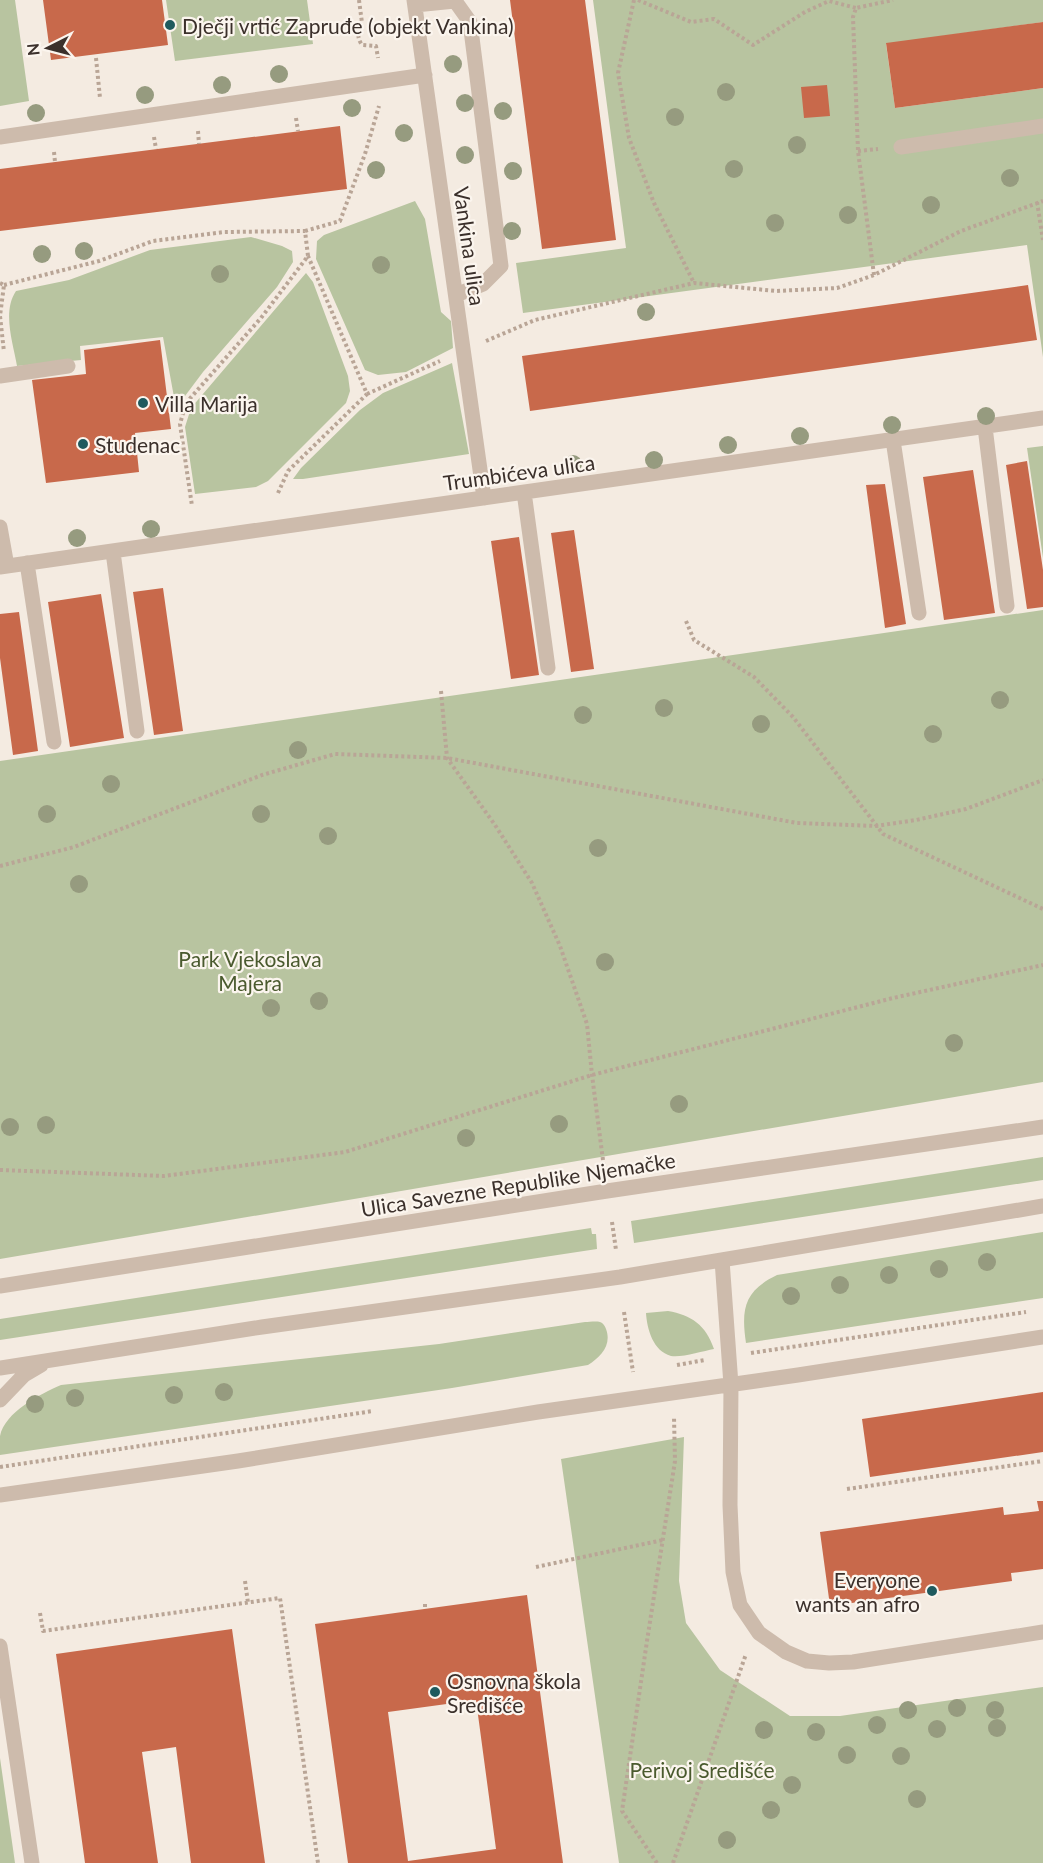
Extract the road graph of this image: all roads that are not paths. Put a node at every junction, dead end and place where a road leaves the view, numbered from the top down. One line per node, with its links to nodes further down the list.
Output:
1 (415, 2): 2 (street, Vankina ulica); 6 (street)
2 (425, 75): 4 (street); 6 (street, Vankina ulica)
3 (1043, 126): 5 (street)
4 (0, 137)
5 (901, 147)
6 (456, 295): 13 (street, Vankina ulica)
7 (69, 366): 8 (street)
8 (4, 376)
9 (1043, 418): 10 (street, Trumbićeva ulica)
10 (985, 427): 11 (street, Trumbićeva ulica); 18 (street)
11 (893, 440): 12 (street, Trumbićeva ulica); 19 (street)
12 (524, 492): 13 (street, Trumbićeva ulica); 20 (street)
13 (484, 498): 15 (street, Trumbićeva ulica)
14 (0, 527): 17 (street)
15 (113, 552): 16 (street, Trumbićeva ulica); 21 (street)
16 (27, 563): 17 (street, Trumbićeva ulica); 22 (street)
17 (4, 566)
18 (1007, 606)
19 (919, 613)
20 (548, 668)
21 (137, 731)
22 (54, 742)
23 (1043, 1127): 26 (street, Ulica Savezne Republike Njemačke)
24 (1043, 1206): 25 (street)
25 (722, 1260): 28 (street); 30 (street)
26 (0, 1286)
27 (1043, 1337): 30 (street)
28 (46, 1361): 29 (street); 31 (street)
29 (0, 1368)
30 (731, 1385): 32 (street); 33 (street)
31 (0, 1400)
32 (0, 1495)
33 (1043, 1632)
34 (0, 1647): 35 (street)
35 (32, 1863)

